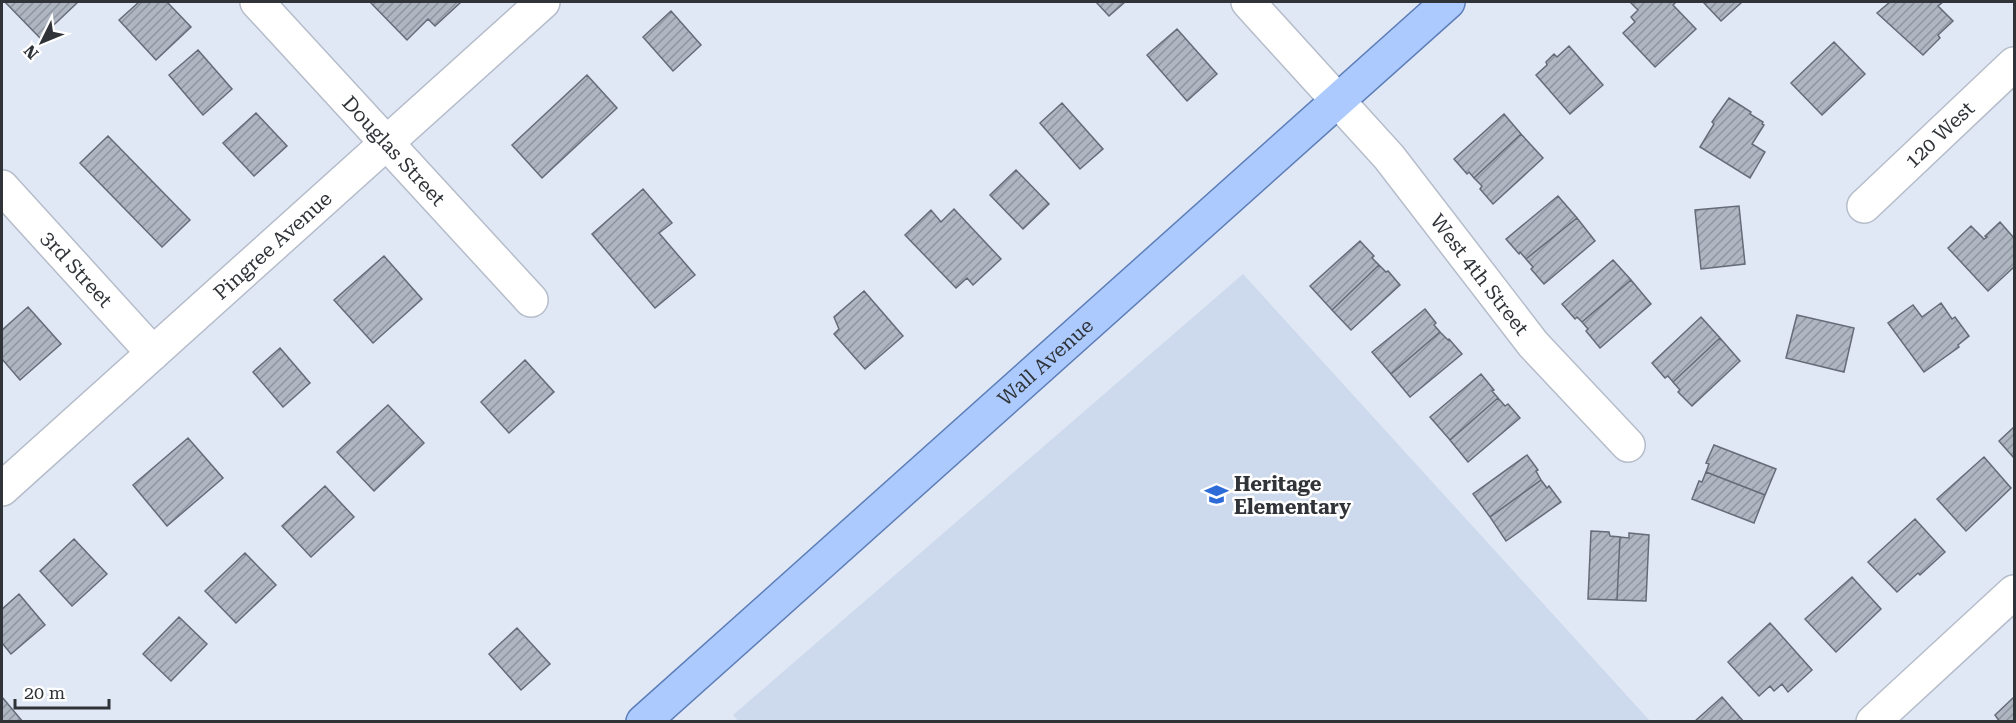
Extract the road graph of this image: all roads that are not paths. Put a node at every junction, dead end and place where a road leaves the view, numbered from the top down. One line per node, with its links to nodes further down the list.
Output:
1 (257, 2): 7 (street, Douglas Street)
2 (543, 2): 7 (street, Pingree Avenue)
3 (1248, 2): 6 (street, West 4th Street)
4 (1448, 2): 6 (main road, Wall Avenue)
5 (2014, 64): 9 (street, 120 West)
6 (1338, 101): 12 (street, West 4th Street); 15 (main road, Wall Avenue)
7 (385, 142): 10 (street, Douglas Street); 11 (street, Pingree Avenue)
8 (2, 187): 11 (street, 3rd Street)
9 (1864, 206)
10 (531, 300)
11 (153, 353): 13 (street, Pingree Avenue)
12 (1628, 445)
13 (2, 489)
14 (2014, 592): 16 (street)
15 (642, 722)
16 (1874, 722)

